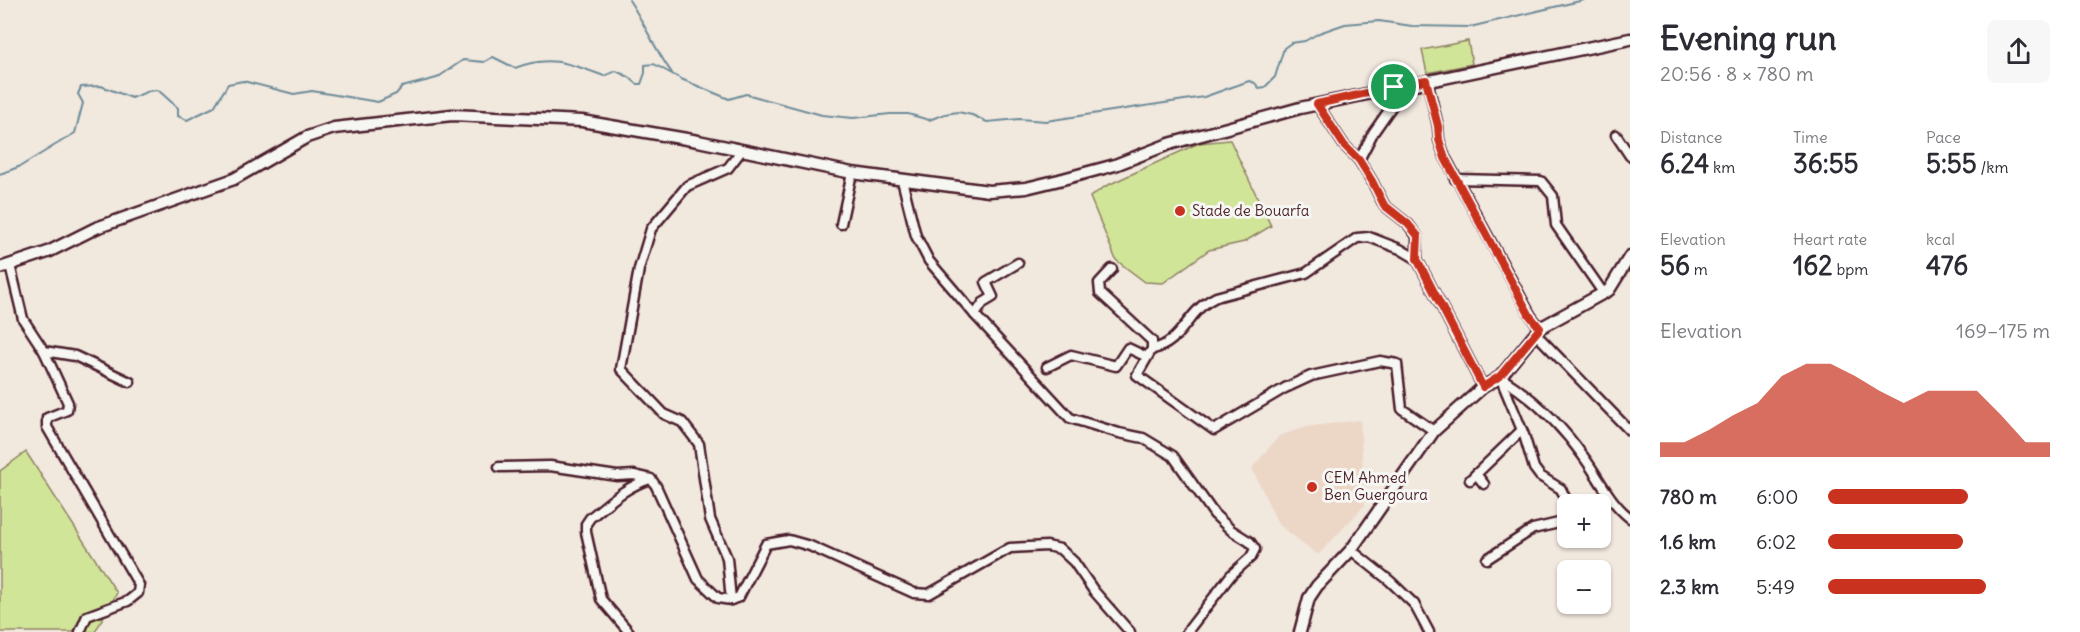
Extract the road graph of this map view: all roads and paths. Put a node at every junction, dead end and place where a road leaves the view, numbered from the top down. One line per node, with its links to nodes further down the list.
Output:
1 (1630, 39): 2 (street)
2 (1426, 80): 3 (street); 10 (street)
3 (1394, 87): 4 (street); 8 (street)
4 (1317, 104): 8 (street); 11 (street)
5 (1616, 135): 7 (street)
6 (742, 150): 9 (street); 16 (street); 38 (street)
7 (1630, 156)
8 (1359, 160): 14 (street)
9 (852, 173): 11 (street); 12 (street)
10 (1455, 179): 18 (street); 20 (street)
11 (902, 180): 19 (street)
12 (841, 224)
13 (1630, 256): 18 (street)
14 (1417, 259): 22 (street); 26 (street)
15 (1018, 264): 19 (street)
16 (5, 267): 21 (street)
17 (1112, 269): 22 (street)
18 (1604, 294): 20 (street)
19 (975, 315): 42 (street)
20 (1538, 331): 24 (street); 29 (street)
21 (44, 351): 25 (street); 39 (street)
22 (1149, 353): 23 (street); 28 (street)
23 (1047, 367)
24 (1500, 376): 26 (street); 27 (street); 34 (street)
25 (130, 382)
26 (1483, 387): 28 (street)
27 (1522, 430): 32 (street); 33 (street)
28 (1434, 431): 36 (street)
29 (1630, 431)
30 (499, 467): 31 (street)
31 (651, 479): 38 (street); 40 (street)
32 (1484, 484)
33 (1563, 494)
34 (1630, 518)
35 (1557, 523): 37 (street)
36 (1351, 550): 43 (street); 44 (street)
37 (1486, 559)
38 (731, 600): 41 (street)
39 (80, 632)
40 (629, 632)
41 (1130, 632)
42 (1188, 632)
43 (1300, 632)
44 (1429, 632)

